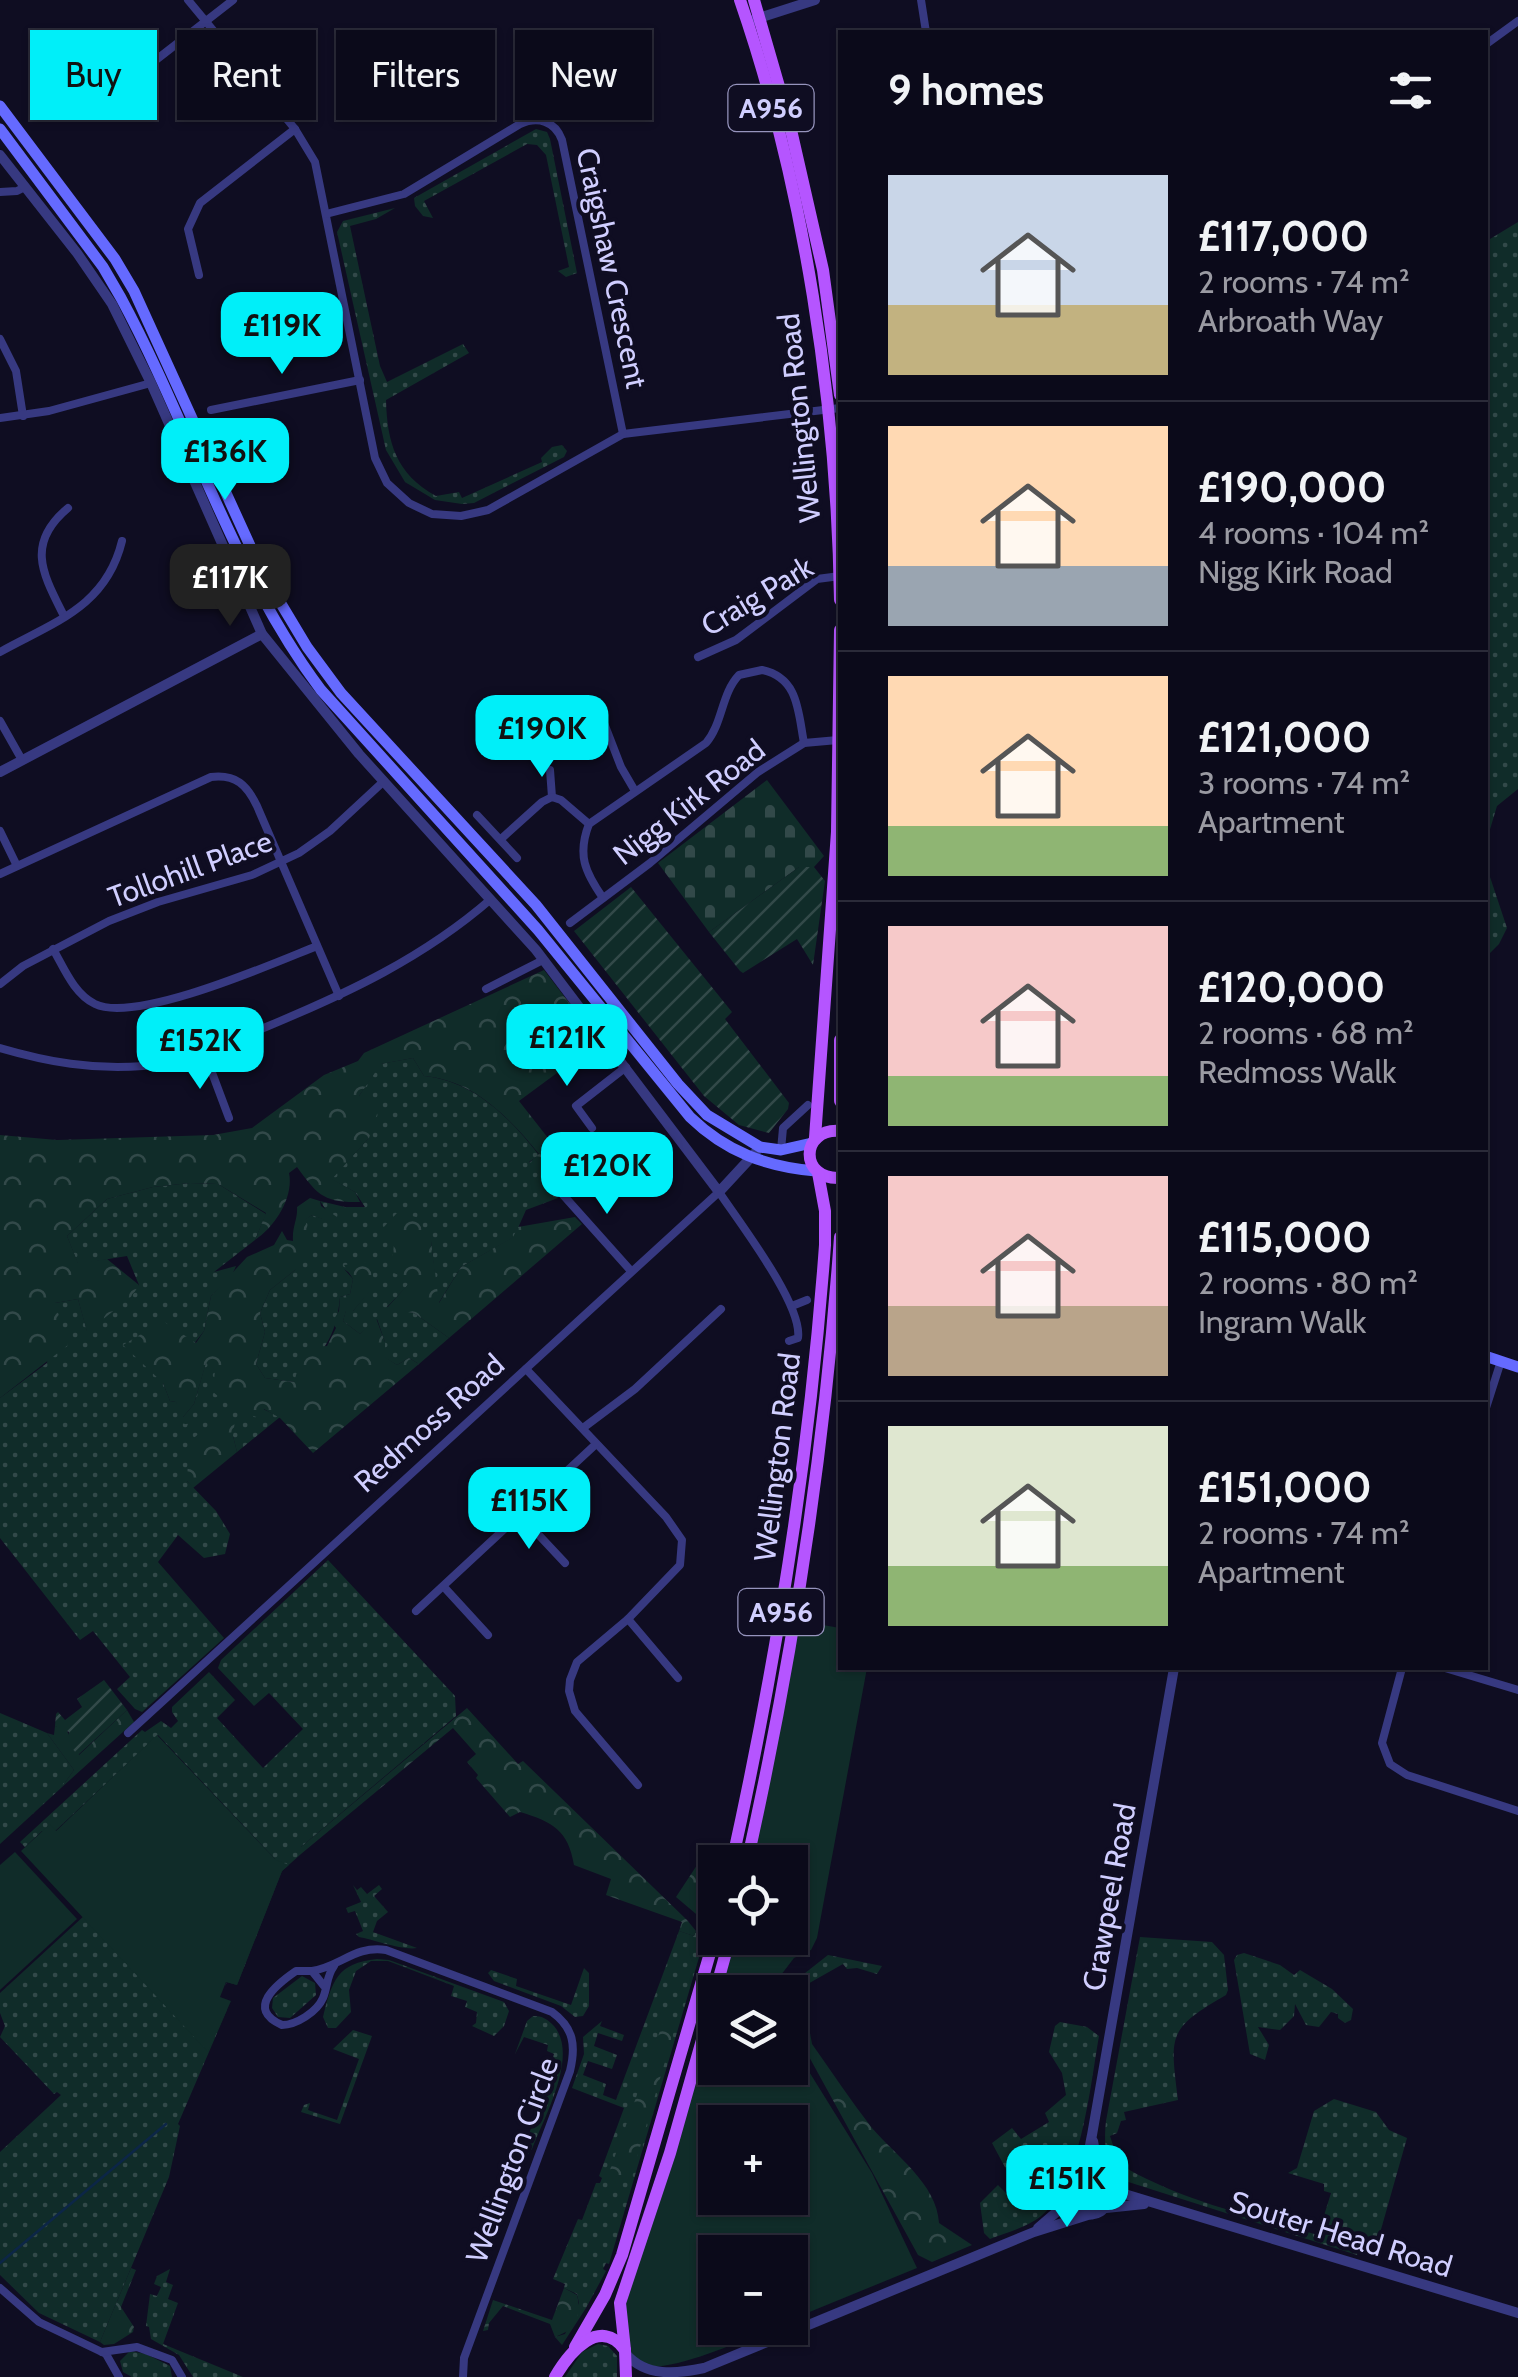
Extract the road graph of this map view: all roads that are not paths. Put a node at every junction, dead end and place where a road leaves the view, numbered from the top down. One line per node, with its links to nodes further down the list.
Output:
1 (188, 0): 7 (street)
2 (233, 0): 7 (street)
3 (740, 0): 8 (main road, Wellington Road / A956)
4 (754, 0): 8 (main road, Wellington Road / A956)
5 (815, 0): 8 (street)
6 (921, 0): 10 (street)
7 (204, 20): 12 (street); 15 (street)
8 (754, 20): 23 (main road, Wellington Road / A956); 25 (main road, Wellington Road / A956)
9 (1518, 21): 11 (street)
10 (926, 30)
11 (1488, 43)
12 (157, 58)
13 (0, 106): 76 (main road)
14 (0, 128): 78 (main road)
15 (294, 129): 19 (street); 20 (street)
16 (0, 155): 17 (street)
17 (25, 187): 18 (street); 24 (street)
18 (0, 192)
19 (326, 214): 22 (street); 29 (street, Craigshaw Crescent)
20 (199, 275)
21 (0, 338): 27 (street)
22 (360, 380): 26 (street); 29 (street)
23 (838, 380)
24 (151, 384): 27 (street); 35 (street)
25 (834, 409): 29 (street); 31 (main road, Wellington Road / A956)
26 (211, 410)
27 (23, 416): 28 (street)
28 (0, 418)
29 (623, 434)
30 (68, 508): 34 (street)
31 (838, 520)
32 (122, 541): 34 (street)
33 (838, 576): 37 (street, Craig Park)
34 (64, 616): 36 (street)
35 (262, 634): 42 (street); 45 (street)
36 (0, 652)
37 (698, 657)
38 (598, 705): 46 (street, Nigg Kirk Road)
39 (0, 721): 42 (street)
40 (838, 740): 41 (street, Nigg Kirk Road)
41 (804, 743): 46 (street, Nigg Kirk Road); 57 (street, Nigg Kirk Road)
42 (22, 760): 44 (street)
43 (550, 770): 48 (street)
44 (0, 772)
45 (384, 781): 54 (street, Tollohill Place); 58 (street)
46 (634, 791): 50 (street, Nigg Kirk Road)
47 (838, 792): 75 (main road, A956)
48 (552, 797): 50 (street, Nigg Kirk Road); 52 (street)
49 (478, 815): 52 (street)
50 (590, 824): 57 (street, Nigg Kirk Road)
51 (0, 831): 55 (street)
52 (501, 840): 53 (street)
53 (517, 858)
54 (281, 862): 55 (street); 60 (street); 61 (street, Tollohill Place)
55 (18, 866): 56 (street)
56 (0, 874)
57 (603, 898): 59 (street, Nigg Kirk Road)
58 (491, 899): 62 (street); 65 (street)
59 (570, 923)
60 (317, 946): 61 (street); 65 (street)
61 (53, 949): 63 (street, Tollohill Place)
62 (543, 960): 64 (street); 68 (street)
63 (0, 984)
64 (486, 989)
65 (340, 996): 67 (street)
66 (0, 1048): 67 (street)
67 (205, 1054): 70 (street)
68 (626, 1067): 73 (street); 82 (street)
69 (808, 1105): 71 (street)
70 (229, 1118)
71 (793, 1119): 72 (street); 77 (street)
72 (801, 1127)
73 (592, 1128)
74 (838, 1131): 75 (main road)
75 (814, 1141): 77 (main road); 79 (main road, A956)
76 (760, 1147): 77 (main road); 78 (street, Redmoss Road)
77 (781, 1150)
78 (750, 1158): 79 (main road); 82 (street, Redmoss Road)
79 (817, 1172): 80 (main road); 110 (main road, Wellington Road / A956)
80 (838, 1178)
81 (556, 1187): 84 (street)
82 (719, 1192): 84 (street, Redmoss Road); 86 (street)
83 (838, 1260): 111 (main road, Wellington Road / A956)
84 (631, 1271): 92 (street, Redmoss Road)
85 (807, 1300): 86 (street)
86 (792, 1306): 88 (street)
87 (721, 1310): 94 (street)
88 (789, 1341)
89 (1488, 1357): 90 (main road)
90 (1501, 1361): 91 (main road); 93 (street)
91 (1518, 1367)
92 (526, 1369): 94 (street); 107 (street, Redmoss Road)
93 (1488, 1402)
94 (583, 1428): 95 (street)
95 (596, 1444): 96 (street); 100 (street)
96 (520, 1515): 97 (street); 98 (street)
97 (565, 1563)
98 (444, 1586): 99 (street); 101 (street)
99 (416, 1611)
100 (628, 1619): 105 (street); 108 (street)
101 (488, 1635)
102 (1174, 1670): 117 (street, Crawpeel Road)
103 (1401, 1670): 109 (street)
104 (1452, 1670): 106 (street)
105 (678, 1678)
106 (1518, 1690)
107 (128, 1733)
108 (638, 1785)
109 (1518, 1811)
110 (736, 1845)
111 (751, 1845)
112 (710, 1955): 127 (main road)
113 (337, 1963): 114 (street, Wellington Circle); 115 (street); 135 (street, Wellington Circle)
114 (312, 1971): 115 (street); 115 (street)
115 (324, 1986)
116 (698, 2053): 130 (main road)
117 (1092, 2135): 118 (street, Crawpeel Road); 119 (street, Crawpeel Road)
118 (1083, 2181): 119 (street); 120 (street)
119 (1104, 2185): 121 (street, Souter Head Road); 122 (street)
120 (1074, 2197): 123 (street); 124 (street)
121 (1150, 2204): 122 (street, Souter Head Road); 126 (street, Souter Head Road)
122 (1106, 2208): 123 (street)
123 (1091, 2214): 124 (street)
124 (1034, 2232): 132 (street)
125 (0, 2288): 129 (street)
126 (1518, 2313)
127 (575, 2347): 130 (main road); 136 (main road)
128 (121, 2350): 129 (street); 131 (street); 133 (street)
129 (102, 2352): 131 (street)
130 (626, 2352): 132 (street); 137 (main road)
131 (114, 2366): 134 (street)
132 (704, 2368): 138 (street)
133 (180, 2375)
134 (118, 2377)
135 (463, 2377)
136 (555, 2377)
137 (626, 2377)
138 (690, 2377)

